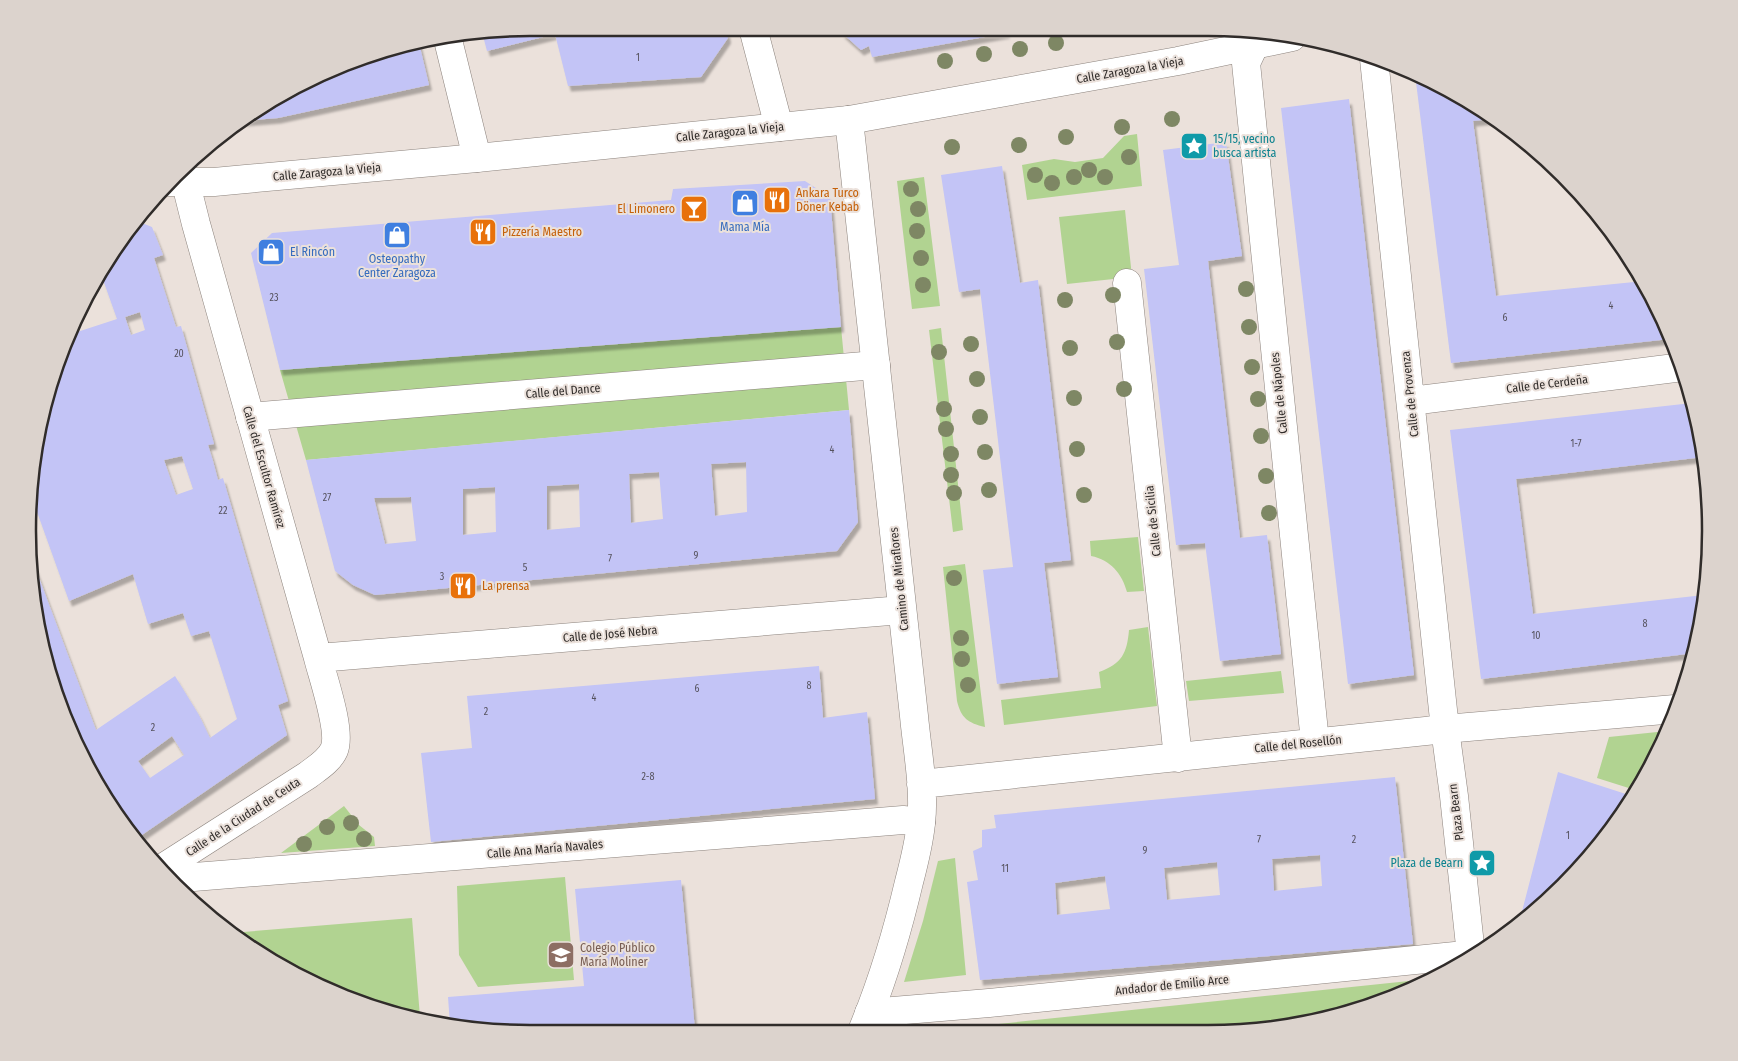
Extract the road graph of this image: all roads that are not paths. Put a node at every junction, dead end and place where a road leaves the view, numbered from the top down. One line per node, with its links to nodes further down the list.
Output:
1 (755, 36): 7 (street)
2 (1275, 41): 4 (street, Calle Zaragoza la Vieja)
3 (449, 43): 8 (street)
4 (1254, 46): 6 (street, Calle Zaragoza la Vieja); 20 (street, Calle de Nápoles)
5 (1375, 65): 14 (street, Calle de Provenza)
6 (849, 120): 7 (street, Calle Zaragoza la Vieja); 12 (street, Camino de Miraflores)
7 (779, 127): 8 (street, Calle Zaragoza la Vieja)
8 (477, 158): 9 (street, Calle Zaragoza la Vieja)
9 (184, 178)
10 (180, 182): 15 (street, Calle del Escultor Ramírez)
11 (1127, 284): 21 (street, Calle de Sicilia)
12 (876, 366): 15 (street, Calle del Dance); 16 (street, Camino de Miraflores)
13 (1674, 368): 14 (street, Calle de Cerdeña)
14 (1411, 401): 19 (street, Calle de Provenza)
15 (250, 416): 17 (street, Calle del Escultor Ramírez)
16 (902, 610): 17 (street, Calle de José Nebra); 23 (street, Camino de Miraflores)
17 (318, 658): 22 (street, Calle del Escultor Ramírez)
18 (1668, 710): 19 (street, Calle del Rosellón)
19 (1445, 728): 20 (street, Calle del Rosellón); 27 (street, Plaza Bearn)
20 (1315, 742): 21 (street, Calle del Rosellón)
21 (1178, 758): 23 (street, Calle del Rosellón)
22 (324, 763): 25 (street, Calle de la Ciudad de Ceuta)
23 (921, 784): 24 (street, Camino de Miraflores)
24 (922, 822): 26 (street, Calle Ana María Navales); 29 (street, Camino de Miraflores)
25 (167, 865)
26 (179, 878)
27 (1472, 948)
28 (1459, 956): 29 (street, Andador de Emilio Arce)
29 (865, 1022)

